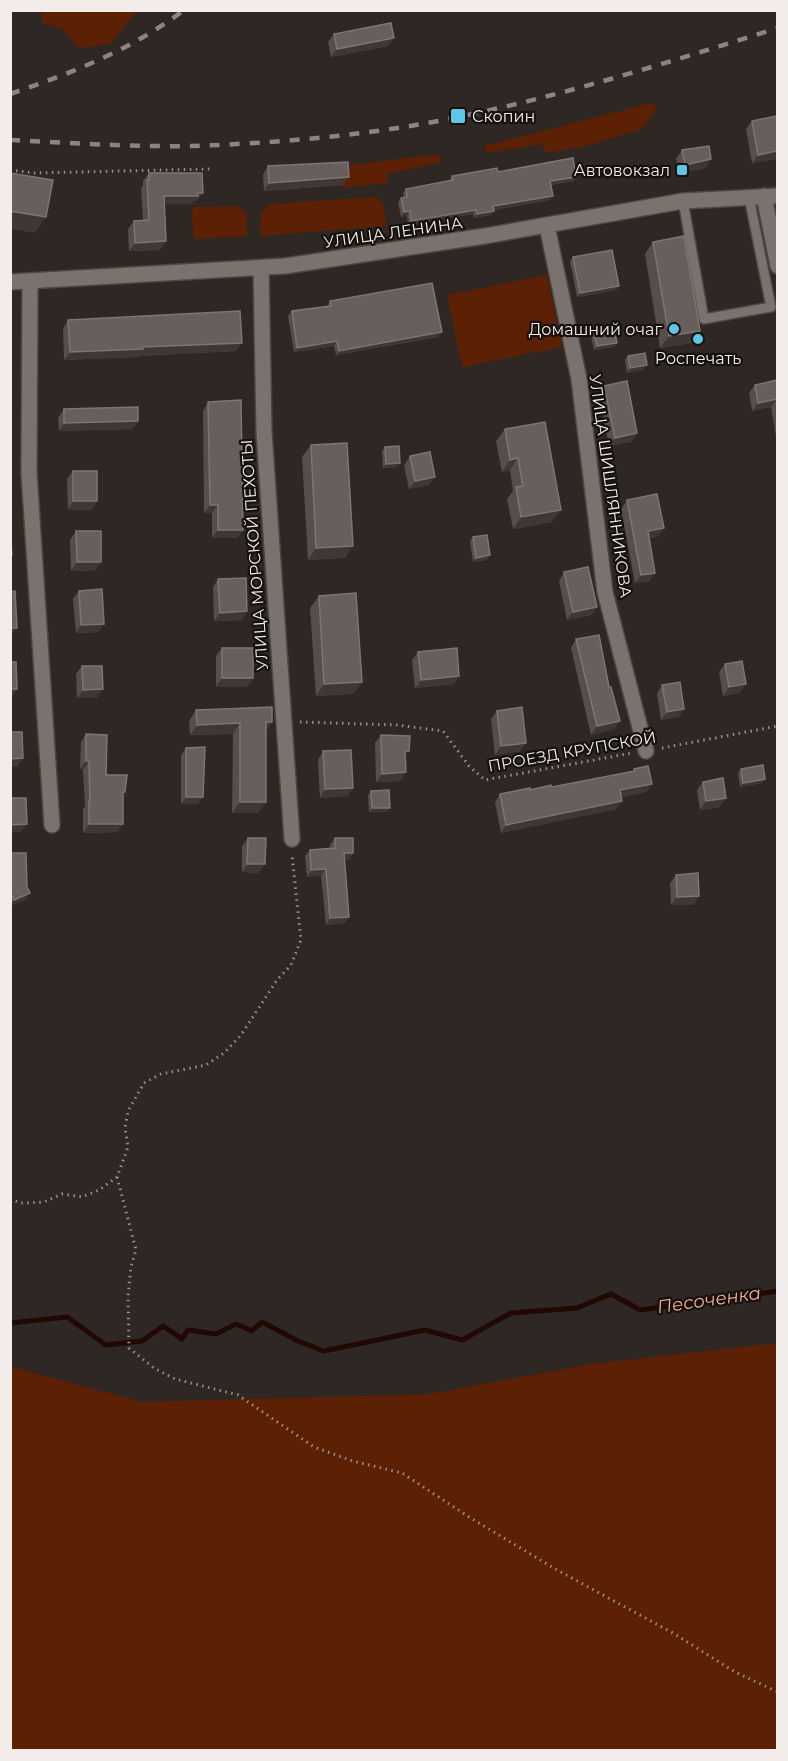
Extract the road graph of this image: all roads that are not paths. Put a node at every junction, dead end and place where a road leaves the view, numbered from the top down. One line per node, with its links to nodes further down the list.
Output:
1 (763, 196): 2 (street, УЛИЦА ЛЕНИНА); 2 (lane); 4 (street)
2 (683, 201): 3 (street, УЛИЦА ЛЕНИНА)
3 (547, 225): 5 (street, УЛИЦА ЛЕНИНА); 8 (street, УЛИЦА ШИШЛЯННИКОВА)
4 (777, 266)
5 (261, 268): 6 (street, УЛИЦА ЛЕНИНА); 10 (street, УЛИЦА МОРСКОЙ ПЕХОТЫ)
6 (30, 281): 7 (street, УЛИЦА ЛЕНИНА); 9 (street)
7 (10, 282)
8 (646, 751)
9 (52, 825)
10 (292, 839)

